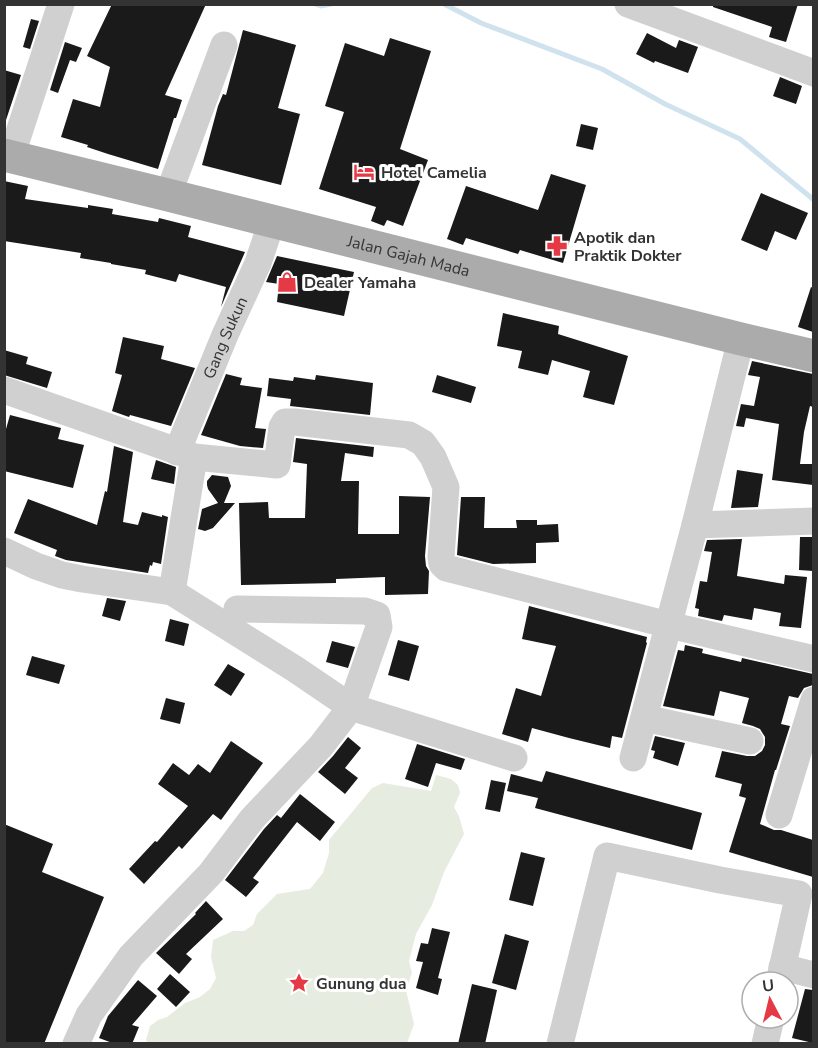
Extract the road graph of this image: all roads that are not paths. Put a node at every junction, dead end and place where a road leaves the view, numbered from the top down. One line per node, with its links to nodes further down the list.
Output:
1 (61, 4): 5 (street)
2 (628, 4): 4 (street)
3 (224, 45): 6 (street)
4 (813, 73)
5 (8, 156): 6 (main road, Jalan Gajah Mada)
6 (168, 195): 7 (main road, Jalan Gajah Mada)
7 (272, 221): 8 (main road, Jalan Gajah Mada); 11 (street, Gang Sukun)
8 (741, 339): 9 (main road, Jalan Gajah Mada); 13 (street)
9 (813, 356)
10 (4, 390): 11 (street)
11 (185, 455): 15 (street, Gang Sukun); 17 (street)
12 (813, 521): 13 (street)
13 (695, 525): 17 (street)
14 (4, 550): 15 (street)
15 (172, 592): 20 (street)
16 (237, 609): 20 (street)
17 (669, 625): 18 (street); 21 (street)
18 (813, 658)
19 (813, 700): 25 (street)
20 (351, 707): 23 (street); 27 (street)
21 (644, 718): 22 (street); 24 (street)
22 (750, 741)
23 (514, 758)
24 (633, 758)
25 (779, 815)
26 (781, 970): 28 (street)
27 (76, 1044)
28 (560, 1044)

